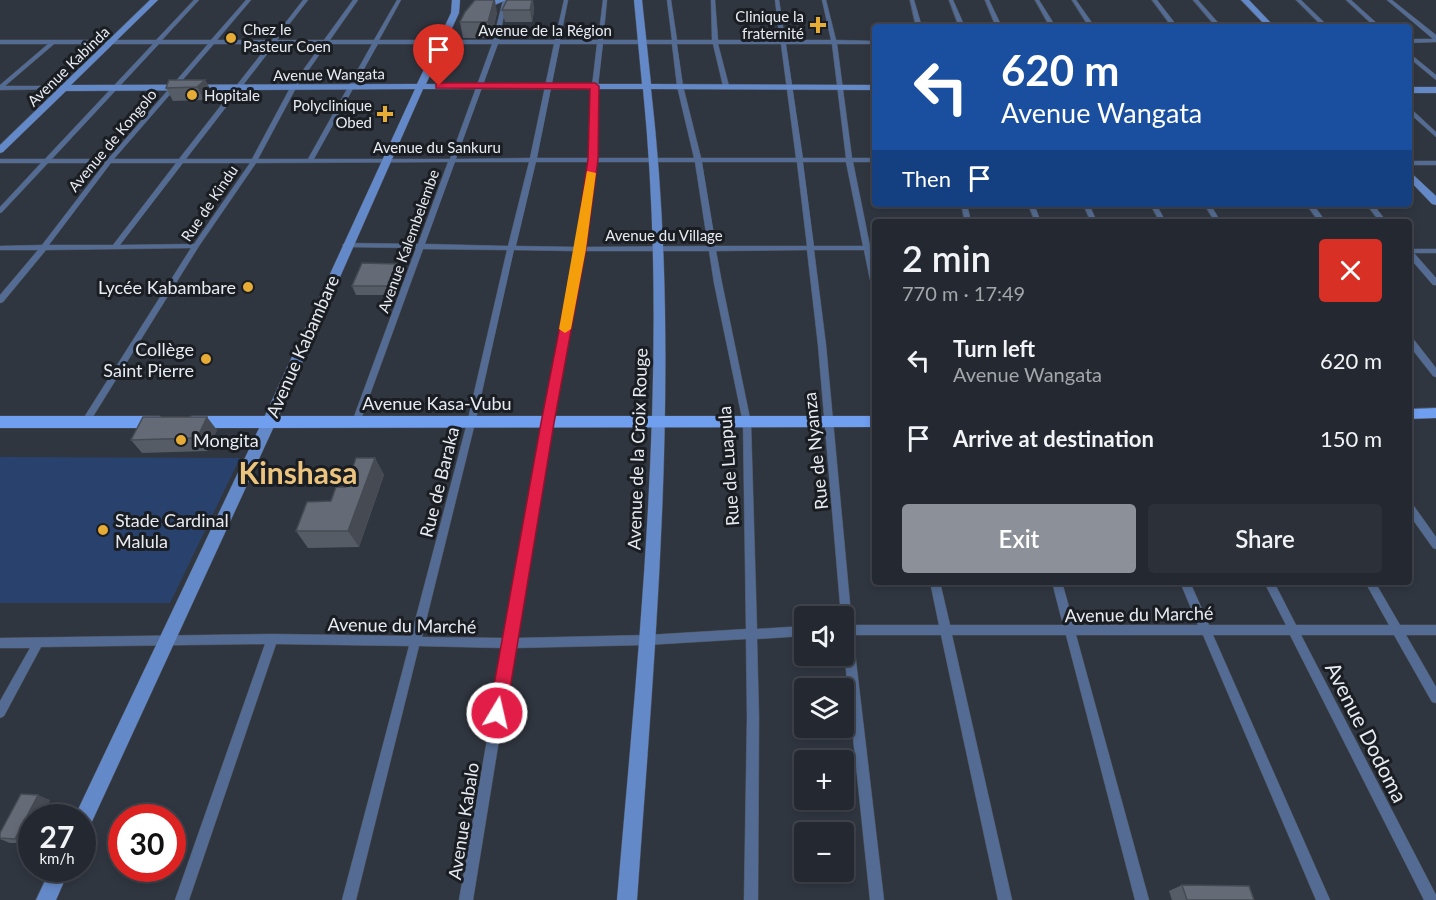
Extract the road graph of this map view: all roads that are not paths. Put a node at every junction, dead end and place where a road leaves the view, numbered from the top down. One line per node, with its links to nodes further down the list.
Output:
1 (154, 0): 49 (street, Avenue Kabinda)
2 (197, 0): 50 (street)
3 (249, 0): 41 (street, Avenue de Kongolo)
4 (306, 0): 42 (street)
5 (356, 0): 51 (street, Rue de Kindu)
6 (399, 0): 43 (street)
7 (456, 0): 38 (street, Avenue Kabambare)
8 (482, 0): 38 (street)
9 (503, 0): 38 (street); 44 (street, Avenue Kalembelembe)
10 (566, 0): 52 (street, Rue de Baraka)
11 (605, 0): 53 (street, Avenue Kabalo)
12 (638, 0): 54 (street, Avenue de la Croix Rouge)
13 (669, 0): 45 (street, Rue de Luapula)
14 (713, 0): 55 (street)
15 (777, 0): 46 (street, Rue de Nyanza)
16 (824, 0): 56 (street)
17 (912, 0): 28 (street)
18 (951, 0): 29 (street)
19 (987, 0): 30 (street)
20 (1037, 0): 31 (street)
21 (1074, 0): 32 (street)
22 (1154, 0): 33 (street)
23 (1196, 0): 34 (street)
24 (1245, 0): 35 (street)
25 (1298, 0): 36 (street)
26 (1348, 0): 37 (street)
27 (1389, 0): 39 (street)
28 (918, 24)
29 (961, 24)
30 (998, 24)
31 (1051, 24)
32 (1090, 24)
33 (1173, 24)
34 (1216, 24)
35 (1268, 24)
36 (1323, 24)
37 (1375, 24)
38 (455, 25): 43 (street, Avenue de la Région); 44 (street, Avenue de la Région); 60 (street, Avenue Kabambare)
39 (1436, 39): 40 (street)
40 (1412, 40)
41 (211, 41): 42 (street, Avenue de la Région); 50 (street, Avenue de la Région); 74 (street, Avenue de Kongolo)
42 (275, 41): 51 (street, Avenue de la Région); 75 (street)
43 (375, 41): 51 (street, Avenue de la Région); 68 (street)
44 (496, 41): 52 (street, Avenue de la Région); 61 (street, Avenue Kalembelembe)
45 (674, 41): 54 (street, Avenue de la Région); 55 (street, Avenue de la Région); 64 (street, Rue de Luapula)
46 (782, 41): 55 (street, Avenue de la Région); 56 (street, Avenue de la Région); 66 (street, Rue de Nyanza)
47 (0, 42): 48 (street, Avenue de la Région)
48 (53, 42): 49 (street, Avenue de la Région); 71 (street)
49 (111, 42): 50 (street, Avenue de la Région); 72 (street, Avenue Kabinda)
50 (158, 42): 73 (street)
51 (324, 42): 76 (street, Rue de Kindu)
52 (558, 42): 53 (street, Avenue de la Région); 69 (street, Rue de Baraka)
53 (600, 42): 54 (street, Avenue de la Région); 62 (street, Avenue Kabalo)
54 (642, 42): 63 (street, Avenue de la Croix Rouge)
55 (715, 42): 65 (street)
56 (834, 42): 57 (street, Avenue de la Région); 67 (street)
57 (872, 42)
58 (1412, 57): 59 (street)
59 (1436, 78)
60 (419, 86): 61 (street, Avenue Wangata); 68 (street, Avenue Wangata); 92 (street, Avenue Kabambare)
61 (478, 86): 69 (street, Avenue Wangata); 93 (street, Avenue Kalembelembe)
62 (595, 86): 63 (street, Avenue Wangata); 69 (street, Avenue Wangata); 82 (street, Avenue Kabalo)
63 (645, 86): 64 (street, Avenue Wangata); 83 (street, Avenue de la Croix Rouge)
64 (680, 86): 65 (street, Avenue Wangata); 87 (street, Rue de Luapula)
65 (726, 86): 66 (street, Avenue Wangata)
66 (788, 86): 67 (street, Avenue Wangata); 94 (street, Rue de Nyanza)
67 (838, 86): 70 (street, Avenue Wangata); 88 (street)
68 (349, 87): 76 (street, Avenue Wangata); 91 (street)
69 (548, 87): 86 (street, Rue de Baraka)
70 (872, 87)
71 (0, 88): 72 (street, Avenue Wangata)
72 (64, 88): 73 (street, Avenue Wangata); 81 (street, Avenue Kabinda)
73 (114, 88): 74 (street, Avenue Wangata); 95 (street)
74 (173, 88): 75 (street, Avenue Wangata); 84 (street, Avenue de Kongolo)
75 (237, 88): 76 (street, Avenue Wangata); 85 (street)
76 (293, 88): 96 (street, Rue de Kindu)
77 (1412, 90): 78 (street)
78 (1436, 90)
79 (1412, 112): 80 (street)
80 (1436, 135)
81 (0, 150)
82 (593, 159): 83 (street, Avenue du Sankuru); 86 (street, Avenue du Sankuru); 116 (street, Avenue Kabalo)
83 (654, 159): 87 (street, Avenue du Sankuru); 113 (street, Avenue de la Croix Rouge)
84 (110, 160): 85 (street, Avenue du Sankuru); 95 (street, Avenue du Sankuru); 109 (street, Avenue de Kongolo)
85 (180, 160): 96 (street, Avenue du Sankuru); 106 (street)
86 (533, 160): 93 (street, Avenue du Sankuru); 111 (street, Rue de Baraka)
87 (698, 160): 94 (street, Avenue du Sankuru); 114 (street, Rue de Luapula)
88 (849, 160): 89 (street, Avenue du Sankuru); 94 (street, Avenue du Sankuru); 115 (street)
89 (872, 160)
90 (0, 161): 95 (street, Avenue du Sankuru)
91 (310, 161): 92 (street, Avenue du Sankuru); 96 (street, Avenue du Sankuru)
92 (385, 161): 93 (street, Avenue du Sankuru); 107 (street, Avenue Kabambare)
93 (453, 161): 110 (street, Avenue Kalembelembe)
94 (800, 161): 117 (street, Rue de Nyanza)
95 (45, 162): 103 (street)
96 (253, 162): 108 (street, Rue de Kindu)
97 (1412, 163): 98 (street)
98 (1436, 163)
99 (1412, 177): 100 (street)
100 (1436, 202)
101 (1311, 207): 104 (street)
102 (1372, 207): 105 (street)
103 (0, 211)
104 (1321, 219)
105 (1382, 219)
106 (116, 245): 108 (street); 109 (street)
107 (346, 245): 110 (street, Avenue du Village); 129 (street, Avenue Kabambare)
108 (196, 246): 127 (street, Rue de Kindu)
109 (44, 247): 112 (street); 122 (street, Avenue de Kongolo)
110 (422, 247): 111 (street, Avenue du Village); 130 (street, Avenue Kalembelembe)
111 (513, 247): 116 (street, Avenue du Village); 133 (street, Rue de Baraka)
112 (0, 248)
113 (660, 248): 114 (street, Avenue du Village); 116 (street, Avenue du Village); 135 (street, Avenue de la Croix Rouge)
114 (711, 248): 117 (street, Avenue du Village); 136 (street, Rue de Luapula)
115 (871, 248): 117 (street, Avenue du Village)
116 (580, 249): 134 (street, Avenue Kabalo)
117 (810, 249): 131 (street, Rue de Nyanza)
118 (1412, 251): 119 (street)
119 (1436, 251)
120 (1412, 256): 121 (street)
121 (1436, 283)
122 (0, 300)
123 (1412, 343): 124 (street)
124 (1436, 374)
125 (1436, 413): 126 (main road)
126 (1412, 414)
127 (86, 421): 128 (main road, Avenue Kasa-Vubu); 129 (main road, Avenue Kasa-Vubu)
128 (0, 422)
129 (268, 422): 130 (main road, Avenue Kasa-Vubu); 157 (street, Avenue Kabambare)
130 (356, 422): 133 (main road, Avenue Kasa-Vubu)
131 (829, 422): 132 (main road, Avenue Kasa-Vubu); 136 (main road, Avenue Kasa-Vubu); 144 (street, Rue de Nyanza)
132 (872, 422)
133 (471, 423): 134 (main road, Avenue Kasa-Vubu); 155 (street, Rue de Baraka)
134 (547, 423): 135 (main road, Avenue Kasa-Vubu); 160 (street, Avenue Kabalo)
135 (658, 423): 136 (main road, Avenue Kasa-Vubu); 156 (street, Avenue de la Croix Rouge)
136 (747, 423): 153 (street, Rue de Luapula)
137 (1412, 511): 138 (street)
138 (1436, 545)
139 (936, 585): 146 (street)
140 (1058, 585): 152 (street)
141 (1186, 585): 147 (street)
142 (1270, 585): 145 (street, Avenue Dodoma)
143 (1372, 585): 148 (street)
144 (843, 606)
145 (1292, 628): 147 (street, Avenue du Marché); 148 (street, Avenue du Marché); 176 (street, Avenue Dodoma)
146 (944, 629): 149 (street, Avenue du Marché); 152 (street, Avenue du Marché); 173 (street)
147 (1206, 629): 152 (street, Avenue du Marché); 175 (street)
148 (1397, 629): 150 (street, Avenue du Marché); 162 (street)
149 (854, 630)
150 (1436, 630)
151 (794, 631): 153 (street, Avenue du Marché)
152 (1070, 631): 174 (street)
153 (752, 632): 156 (street, Avenue du Marché); 171 (street, Rue de Luapula)
154 (272, 639): 155 (street, Avenue du Marché); 157 (street, Avenue du Marché); 167 (street)
155 (416, 640): 160 (street, Avenue du Marché); 168 (street, Rue de Baraka)
156 (647, 640): 160 (street, Avenue du Marché); 170 (street, Avenue de la Croix Rouge)
157 (168, 642): 159 (street, Avenue du Marché); 164 (street, Avenue Kabambare)
158 (0, 643): 159 (street, Avenue du Marché)
159 (39, 643): 163 (street)
160 (509, 643): 169 (street, Avenue Kabalo)
161 (849, 666): 172 (street, Rue de Nyanza)
162 (1436, 698)
163 (0, 711)
164 (90, 804)
165 (54, 882): 166 (street)
166 (46, 900)
167 (182, 900)
168 (349, 900)
169 (466, 900)
170 (627, 900)
171 (751, 900)
172 (877, 900)
173 (1005, 900)
174 (1142, 900)
175 (1323, 900)
176 (1431, 900)

